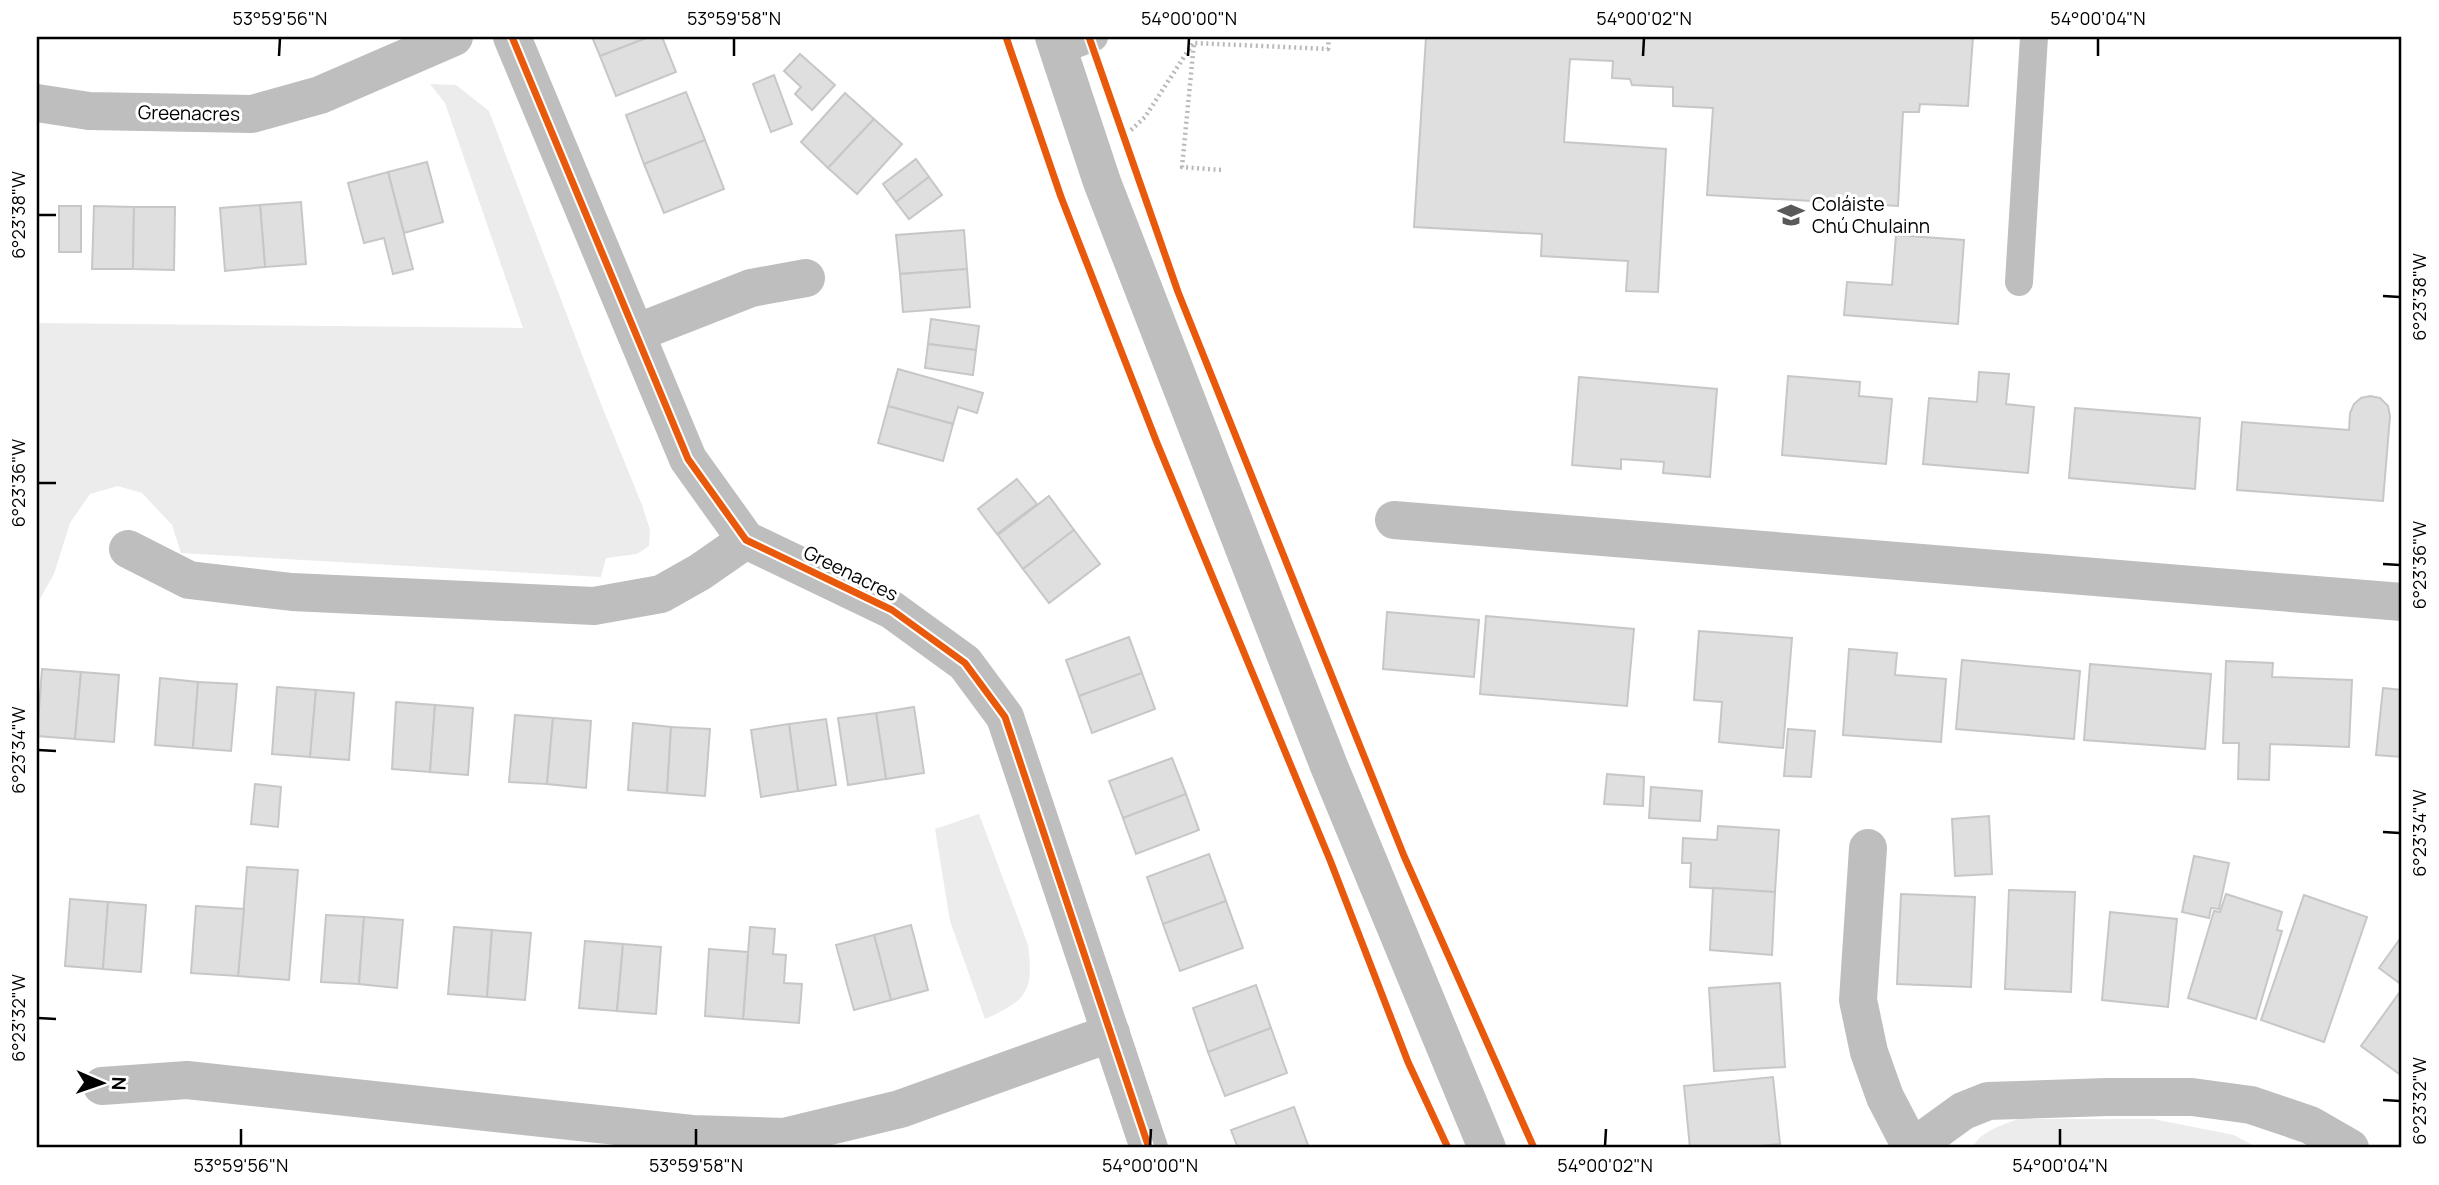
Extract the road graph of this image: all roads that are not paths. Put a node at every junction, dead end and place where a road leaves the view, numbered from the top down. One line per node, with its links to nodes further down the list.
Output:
1 (454, 37): 6 (street, Greenacres)
2 (512, 37): 9 (street, Greenacres)
3 (1094, 37): 5 (lane)
4 (2034, 37): 8 (lane)
5 (1056, 44): 18 (street)
6 (37, 103)
7 (806, 278): 9 (street)
8 (2020, 282)
9 (636, 333): 11 (street, Greenacres)
10 (1394, 520): 13 (street)
11 (746, 540): 12 (street); 15 (street, Greenacres)
12 (128, 550)
13 (2402, 603)
14 (1868, 848): 19 (street)
15 (1111, 1033): 16 (street); 17 (street, Greenacres)
16 (102, 1086)
17 (1149, 1148)
18 (1487, 1148)
19 (1912, 1148): 20 (street)
20 (2350, 1148)

